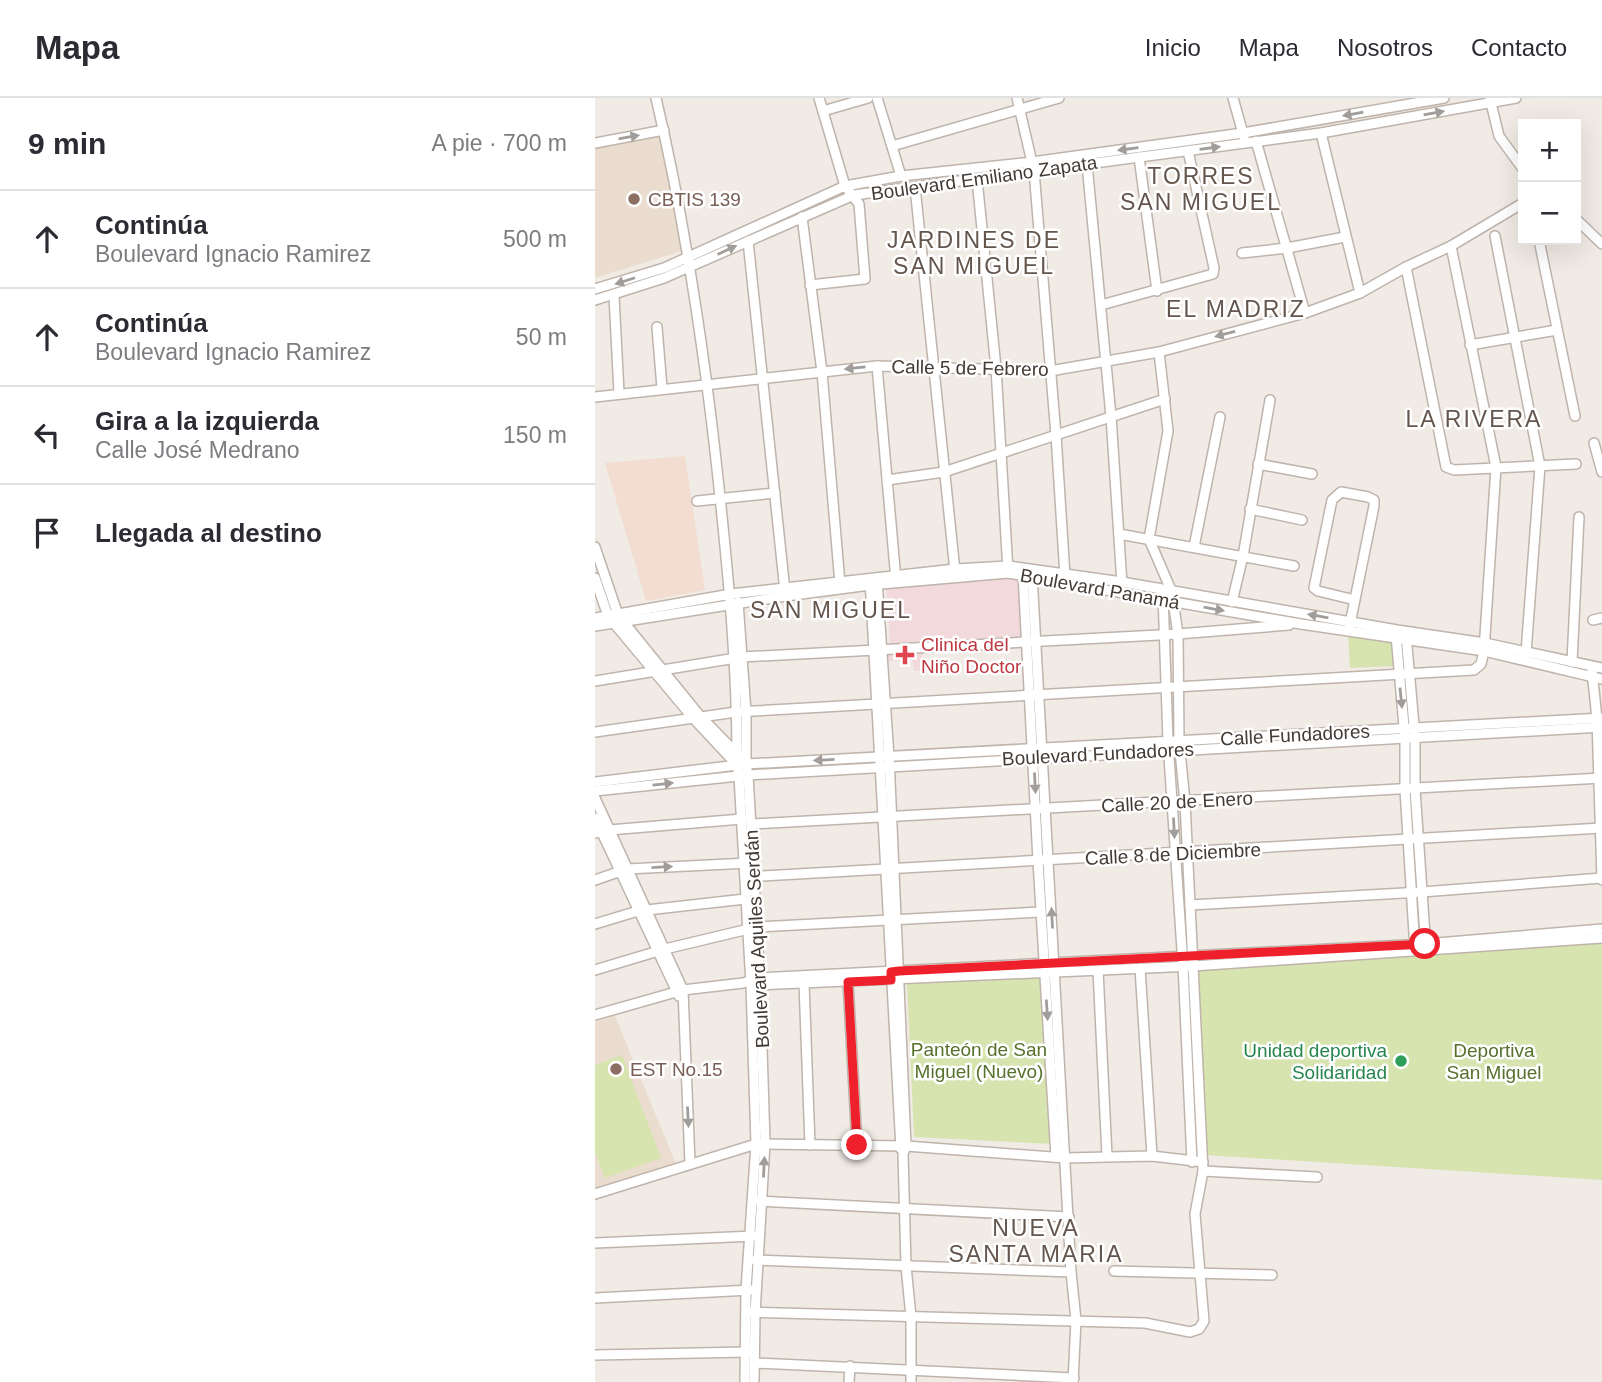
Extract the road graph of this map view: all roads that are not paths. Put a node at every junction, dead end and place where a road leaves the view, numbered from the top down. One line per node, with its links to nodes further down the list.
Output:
1 (656, 98): 13 (street)
2 (819, 98): 12 (street)
3 (869, 98): 12 (street)
4 (877, 98): 18 (street)
5 (1017, 98): 11 (street)
6 (1059, 98): 11 (street)
7 (1233, 98): 15 (street)
8 (1444, 98): 15 (street, Boulevard Emiliano Zapata, one-way to 15)
9 (1516, 98): 10 (street, Boulevard Emiliano Zapata)
10 (1491, 100): 14 (street, Boulevard Emiliano Zapata, one-way to 10); 21 (street)
11 (1020, 110): 18 (street); 23 (street)
12 (823, 111): 26 (street)
13 (664, 130): 17 (street, one-way to 13); 40 (street)
14 (1321, 133): 16 (street, Boulevard Emiliano Zapata); 33 (street)
15 (1244, 138): 16 (street, Boulevard Emiliano Zapata); 19 (street, Boulevard Emiliano Zapata, one-way to 15); 23 (street, Boulevard Emiliano Zapata, one-way to 23)
16 (1256, 141): 38 (street)
17 (595, 143)
18 (892, 146): 24 (street)
19 (1188, 151): 20 (street, Boulevard Emiliano Zapata); 45 (street)
20 (1139, 157): 22 (street, Boulevard Emiliano Zapata); 45 (street)
21 (1518, 162)
22 (1087, 164): 23 (street, Boulevard Emiliano Zapata); 49 (street)
23 (1033, 166): 24 (street, Boulevard Emiliano Zapata); 25 (street, Boulevard Emiliano Zapata); 60 (street)
24 (901, 176): 26 (street, Boulevard Emiliano Zapata)
25 (977, 179): 27 (street, Boulevard Emiliano Zapata); 59 (street)
26 (845, 186): 28 (street); 40 (street, Boulevard Emiliano Zapata)
27 (915, 187): 28 (street, Boulevard Emiliano Zapata); 58 (street)
28 (854, 195): 30 (street, Boulevard Emiliano Zapata); 43 (street)
29 (1518, 206): 37 (street, Calle 5 de Febrero)
30 (802, 217): 34 (street, Boulevard Emiliano Zapata); 43 (street)
31 (1581, 224): 35 (street)
32 (1495, 236): 53 (street)
33 (1345, 237): 38 (street); 46 (street)
34 (748, 241): 41 (street, Boulevard Emiliano Zapata, one-way to 34); 62 (street)
35 (1602, 244)
36 (1540, 245): 52 (street)
37 (1451, 246): 42 (street, Calle 5 de Febrero); 54 (street)
38 (1287, 248): 39 (street); 50 (street)
39 (1242, 253)
40 (689, 255): 41 (street); 44 (street, Boulevard Emiliano Zapata, one-way to 44)
41 (691, 267): 47 (street, Boulevard Emiliano Zapata); 63 (street)
42 (1406, 267): 46 (street, Calle 5 de Febrero); 78 (street)
43 (810, 285): 61 (street)
44 (595, 289)
45 (1157, 291): 49 (street)
46 (1360, 293): 50 (street, Calle 5 de Febrero)
47 (614, 296): 48 (street, Boulevard Emiliano Zapata); 65 (street)
48 (595, 300)
49 (1101, 305): 56 (street)
50 (1305, 313): 55 (street, Calle 5 de Febrero, one-way to 55)
51 (657, 327): 64 (street)
52 (1557, 330): 53 (street); 71 (street)
53 (1515, 338): 54 (street); 77 (street)
54 (1470, 345): 78 (street)
55 (1159, 352): 56 (street, Calle 5 de Febrero); 67 (street)
56 (1105, 362): 60 (street, Calle 5 de Febrero); 69 (street)
57 (877, 366): 58 (street, Calle 5 de Febrero); 61 (street, Calle 5 de Febrero, one-way to 61); 82 (street)
58 (935, 366): 59 (street, Calle 5 de Febrero); 79 (street)
59 (996, 368): 60 (street, Calle 5 de Febrero); 74 (street)
60 (1050, 371): 72 (street)
61 (821, 372): 62 (street, Calle 5 de Febrero); 102 (street)
62 (764, 377): 63 (street, Calle 5 de Febrero); 83 (street)
63 (709, 384): 64 (street, Calle 5 de Febrero); 84 (street)
64 (662, 388): 65 (street, Calle 5 de Febrero)
65 (619, 393): 66 (street, Calle 5 de Febrero)
66 (595, 397)
67 (1165, 399): 69 (street); 90 (street)
68 (1270, 400): 75 (street)
69 (1111, 416): 72 (street); 89 (street)
70 (1220, 416): 92 (street)
71 (1575, 416)
72 (1056, 435): 74 (street); 99 (street)
73 (1594, 443): 80 (street)
74 (1002, 454): 79 (street); 95 (street)
75 (1258, 464): 81 (street); 86 (street)
76 (1576, 464): 77 (street)
77 (1540, 466): 78 (street); 120 (street)
78 (1496, 467): 118 (street)
79 (944, 472): 82 (street); 96 (street)
80 (1602, 472)
81 (1312, 474)
82 (887, 480): 100 (street)
83 (775, 493): 84 (street); 104 (street)
84 (720, 498): 85 (street); 106 (street)
85 (697, 500)
86 (1250, 509): 88 (street); 93 (street)
87 (1579, 517): 122 (street)
88 (1302, 520)
89 (1119, 534): 90 (street); 103 (street)
90 (1149, 539): 92 (street); 105 (street)
91 (595, 547): 110 (street, Boulevard Aquiles Serdán)
92 (1194, 547): 93 (street)
93 (1243, 556): 94 (street); 108 (street)
94 (1294, 566)
95 (1008, 570): 96 (street, Boulevard Panamá); 97 (street, Boulevard Panamá)
96 (955, 573): 100 (street, Boulevard Panamá)
97 (1028, 573): 99 (street, Boulevard Panamá); 117 (street)
98 (595, 578): 110 (street, Boulevard Aquiles Serdán)
99 (1065, 578): 103 (street, Boulevard Panamá)
100 (896, 579): 101 (street, Boulevard Panamá)
101 (873, 581): 102 (street, Boulevard Panamá); 119 (street)
102 (840, 585): 104 (street, Boulevard Panamá)
103 (1122, 587): 105 (street, Boulevard Panamá)
104 (785, 591): 106 (street, Boulevard Panamá)
105 (1168, 592): 108 (street, Boulevard Panamá); 111 (street, Boulevard Panamá, one-way to 111); 114 (street); 115 (street)
106 (734, 598): 110 (street, Boulevard Panamá); 121 (street)
107 (1355, 600): 107 (street); 113 (street)
108 (1232, 602): 113 (street, Boulevard Panamá, one-way to 108)
109 (595, 618): 110 (street, Boulevard Panamá)
110 (615, 619): 112 (street, Boulevard Panamá); 125 (street, Boulevard Aquiles Serdán)
111 (1301, 624): 113 (street, Boulevard Panamá); 115 (street)
112 (595, 626)
113 (1349, 626): 116 (street, Boulevard Panamá)
114 (1166, 634): 115 (street); 117 (street); 129 (street)
115 (1178, 634): 130 (street)
116 (1401, 635): 118 (street, Boulevard Panamá); 126 (street)
117 (1033, 640): 119 (street); 131 (street)
118 (1484, 647): 120 (street, Boulevard Panamá); 126 (street)
119 (877, 649): 121 (street); 132 (street)
120 (1525, 655): 122 (street, Boulevard Panamá); 127 (street, Boulevard Panamá)
121 (738, 658): 125 (street); 133 (street)
122 (1572, 662): 123 (street, Boulevard Panamá)
123 (1591, 666): 124 (street, Boulevard Panamá); 127 (street)
124 (1602, 668)
125 (659, 671): 128 (street); 134 (street, Boulevard Aquiles Serdán)
126 (1403, 675): 130 (street); 137 (street)
127 (1597, 678): 135 (street)
128 (595, 681)
129 (1168, 688): 130 (street); 131 (street); 139 (street)
130 (1179, 688): 138 (street)
131 (1036, 695): 132 (street); 140 (street)
132 (880, 704): 133 (street); 142 (street)
133 (741, 712): 134 (street); 141 (street); 143 (street)
134 (697, 717): 136 (street); 141 (street, Boulevard Aquiles Serdán); 143 (street, Boulevard Aquiles Serdán)
135 (1599, 723): 137 (street, Calle Fundadores); 145 (street)
136 (595, 732)
137 (1409, 733): 138 (street, Calle Fundadores); 147 (street)
138 (1180, 745): 139 (street, Calle Fundadores); 151 (street)
139 (1169, 746): 140 (street, Calle Fundadores); 150 (street)
140 (1038, 754): 142 (street, Calle Fundadores); 152 (street)
141 (738, 755): 143 (street, Boulevard Aquiles Serdán)
142 (885, 762): 143 (street, Calle Fundadores, one-way to 143); 144 (street); 153 (street)
143 (741, 765): 144 (street, Boulevard Aquiles Serdán); 146 (street)
144 (744, 775): 148 (street, one-way to 144); 155 (street, Boulevard Aquiles Serdán); 156 (street, Boulevard Aquiles Serdán)
145 (1600, 778): 147 (street, Calle 20 de Enero); 157 (street)
146 (595, 782)
147 (1410, 790): 151 (street, Calle 20 de Enero); 159 (street); 160 (street)
148 (595, 791)
149 (595, 798): 158 (street)
150 (1172, 802): 151 (street, Calle 20 de Enero); 152 (street, Calle 20 de Enero); 162 (street, one-way to 162)
151 (1185, 802): 161 (street)
152 (1041, 809): 153 (street, Calle 20 de Enero); 163 (street); 164 (street)
153 (887, 817): 156 (street, Calle 20 de Enero); 166 (street)
154 (595, 818): 158 (street)
155 (742, 819): 158 (street); 165 (street, Boulevard Aquiles Serdán)
156 (752, 824): 165 (street, Boulevard Aquiles Serdán)
157 (1601, 828): 159 (street, Calle 8 de Diciembre); 169 (street)
158 (602, 831): 167 (street)
159 (1420, 840): 160 (street, Calle 8 de Diciembre); 171 (street)
160 (1409, 841): 161 (street, Calle 8 de Diciembre); 171 (street)
161 (1186, 853): 162 (street, Calle 8 de Diciembre); 173 (street)
162 (1175, 854): 164 (street, Calle 8 de Diciembre); 183 (street)
163 (1038, 861): 164 (street, Calle 8 de Diciembre); 166 (street, Calle 8 de Diciembre); 175 (street)
164 (1049, 861): 184 (street, one-way to 164)
165 (749, 863): 167 (street, one-way to 165); 168 (street, Boulevard Aquiles Serdán)
166 (889, 869): 168 (street, Calle 8 de Diciembre); 176 (street)
167 (623, 871): 170 (street); 174 (street)
168 (749, 876): 172 (street, Boulevard Aquiles Serdán); 178 (street, Boulevard Aquiles Serdán)
169 (1602, 879): 171 (street)
170 (595, 880)
171 (1418, 892): 173 (street); 181 (street)
172 (745, 899): 174 (street); 178 (street, Boulevard Aquiles Serdán)
173 (1190, 905): 183 (street)
174 (642, 911): 177 (street); 182 (street)
175 (1041, 912): 176 (street); 184 (street)
176 (891, 919): 178 (street); 188 (street)
177 (595, 925)
178 (752, 928): 182 (street); 189 (street, Boulevard Aquiles Serdán)
179 (1602, 929): 181 (street)
180 (1602, 938): 181 (street)
181 (1420, 948): 183 (street)
182 (661, 950): 186 (street); 192 (street)
183 (1188, 961): 184 (street); 185 (street); 201 (street); 203 (street)
184 (1049, 967): 187 (street); 188 (street); 200 (street)
185 (1140, 968): 187 (street); 199 (street)
186 (595, 970)
187 (1098, 970): 198 (street)
188 (895, 976): 189 (street); 190 (street); 197 (street)
189 (753, 982): 191 (street); 192 (street); 194 (street, Boulevard Aquiles Serdán)
190 (848, 982): 191 (street); 196 (street)
191 (804, 983): 195 (street)
192 (680, 994): 193 (street); 202 (street, one-way to 202)
193 (595, 1015)
194 (760, 1144): 195 (street); 202 (street); 206 (street, Boulevard Aquiles Serdán); 207 (street, Boulevard Aquiles Serdán, one-way to 194)
195 (810, 1145): 196 (street)
196 (857, 1145): 197 (street)
197 (903, 1148): 200 (street); 208 (street)
198 (1107, 1156): 199 (street); 200 (street)
199 (1152, 1156): 201 (street)
200 (1061, 1157): 209 (street)
201 (1192, 1162): 203 (street)
202 (690, 1163): 205 (street)
203 (1203, 1167): 204 (street); 218 (street)
204 (1317, 1177)
205 (595, 1194)
206 (752, 1200): 207 (street); 210 (street, Boulevard Aquiles Serdán)
207 (762, 1201): 208 (street); 211 (street, Boulevard Aquiles Serdán)
208 (904, 1209): 209 (street); 215 (street)
209 (1069, 1217): 217 (street)
210 (749, 1236): 211 (street); 212 (street); 213 (street, Boulevard Aquiles Serdán)
211 (760, 1236): 214 (street, Boulevard Aquiles Serdán)
212 (595, 1244)
213 (748, 1259): 214 (street); 220 (street, Boulevard Aquiles Serdán)
214 (759, 1260): 215 (street); 220 (street, Boulevard Aquiles Serdán)
215 (906, 1266): 217 (street); 223 (street)
216 (1114, 1270): 218 (street)
217 (1071, 1272): 224 (street)
218 (1200, 1273): 219 (street); 224 (street)
219 (1272, 1275)
220 (751, 1290): 221 (street); 222 (street, Boulevard Aquiles Serdán)
221 (595, 1298)
222 (750, 1312): 223 (street); 225 (street, Boulevard Aquiles Serdán)
223 (911, 1317): 224 (street); 229 (street)
224 (1076, 1320): 230 (street)
225 (749, 1352): 226 (street); 227 (street, Boulevard Aquiles Serdán); 231 (street, Boulevard Aquiles Serdán)
226 (595, 1355)
227 (755, 1363): 228 (street); 232 (street, Boulevard Aquiles Serdán)
228 (850, 1366): 229 (street); 233 (street)
229 (911, 1369): 230 (street); 234 (street)
230 (1073, 1380)
231 (745, 1382)
232 (754, 1382)
233 (849, 1382)
234 (911, 1382)

